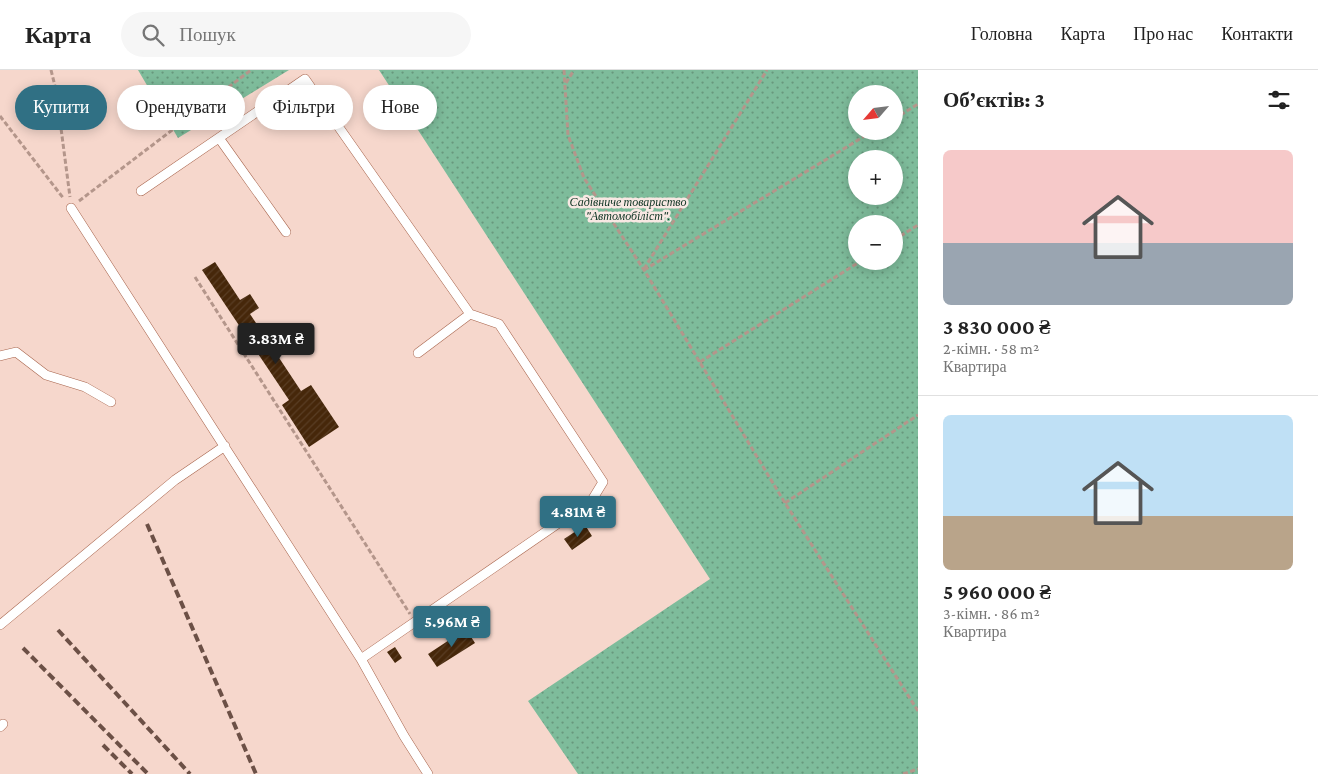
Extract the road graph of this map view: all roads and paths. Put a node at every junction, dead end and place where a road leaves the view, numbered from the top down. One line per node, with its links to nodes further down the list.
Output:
1 (51, 70): 13 (path)
2 (251, 70): 13 (path)
3 (564, 70): 6 (path)
4 (574, 70): 6 (path)
5 (767, 70): 18 (path)
6 (565, 84): 18 (path)
7 (918, 104): 8 (path)
8 (903, 113)
9 (0, 116): 13 (path)
10 (219, 138): 12 (lane); 15 (lane); 20 (lane)
11 (858, 140): 18 (path)
12 (141, 191)
13 (71, 208): 27 (lane)
14 (918, 225): 16 (path)
15 (286, 232)
16 (903, 234)
17 (848, 269): 23 (path)
18 (644, 270): 23 (path)
19 (194, 277): 29 (path)
20 (470, 314): 21 (lane); 29 (lane)
21 (418, 353)
22 (0, 356): 24 (lane)
23 (700, 362): 28 (path)
24 (111, 402)
25 (916, 416): 26 (path); 28 (path)
26 (918, 421)
27 (224, 446): 30 (lane); 31 (lane)
28 (785, 503): 32 (path)
29 (415, 623): 31 (lane)
30 (0, 625)
31 (362, 659): 34 (lane)
32 (918, 711)
33 (918, 769): 35 (path)
34 (428, 774)
35 (903, 774)

